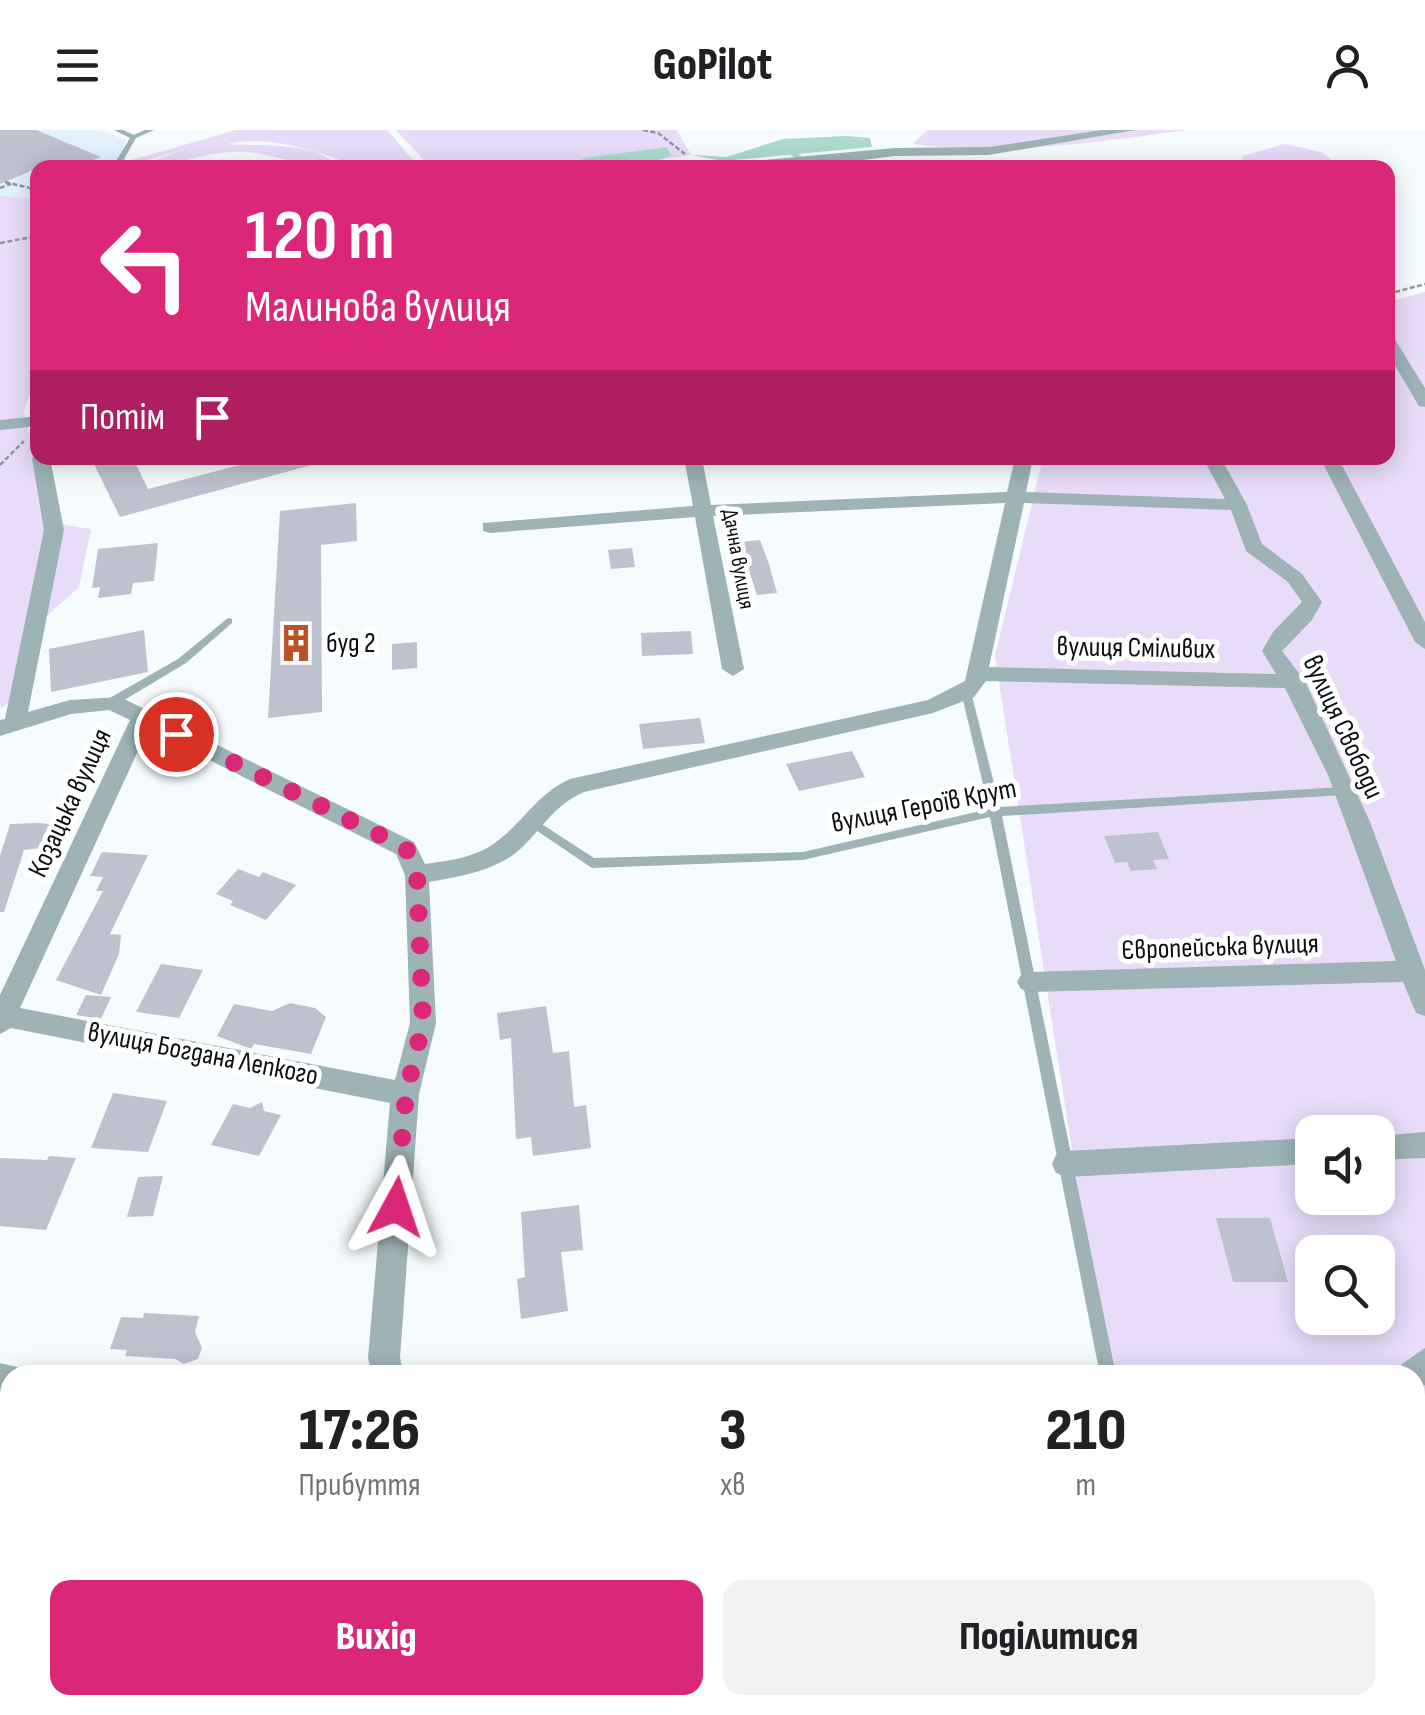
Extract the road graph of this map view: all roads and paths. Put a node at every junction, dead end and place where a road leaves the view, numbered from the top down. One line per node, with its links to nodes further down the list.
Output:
1 (117, 130): 5 (lane)
2 (151, 130): 5 (lane)
3 (643, 130): 8 (path)
4 (1128, 130): 6 (street)
5 (134, 137): 7 (lane)
6 (952, 154): 9 (street); 10 (street)
7 (120, 160)
8 (692, 160)
9 (827, 160)
10 (958, 160)
11 (5, 182): 12 (path)
12 (10, 184): 13 (path); 14 (path)
13 (0, 188)
14 (30, 188)
15 (30, 237): 16 (path)
16 (0, 243)
17 (1425, 284): 18 (path)
18 (1395, 292)
19 (1395, 353): 20 (street)
20 (1425, 402)
21 (30, 422): 22 (street)
22 (0, 425)
23 (25, 440): 24 (path)
24 (0, 465)
25 (42, 465): 41 (street)
26 (694, 465): 32 (street, Дачна вулиця)
27 (1022, 465): 30 (street)
28 (1216, 465): 31 (street, вулиця Свободи)
29 (1333, 465): 35 (street)
30 (1015, 497): 31 (street); 32 (street); 38 (street)
31 (1238, 505): 37 (street, вулиця Свободи)
32 (704, 511): 33 (street); 36 (street, Дачна вулиця)
33 (490, 527)
34 (228, 621): 39 (lane)
35 (1425, 642)
36 (733, 669)
37 (1294, 681): 38 (street, вулиця Сміливих); 42 (street, вулиця Свободи)
38 (972, 683): 43 (lane); 44 (street, вулиця Сміливих)
39 (112, 702): 40 (street); 41 (street)
40 (143, 717): 45 (street); 49 (street, Козацька вулиця)
41 (7, 726)
42 (1344, 791): 43 (lane, вулиця Героїв Крут); 46 (street, вулиця Свободи)
43 (995, 812): 44 (lane, вулиця Героїв Крут); 47 (lane)
44 (527, 820): 45 (street, вулиця Сміливих)
45 (417, 875): 50 (street)
46 (1412, 970): 47 (street, Європейська вулиця); 48 (street, вулиця Свободи)
47 (1030, 982): 54 (lane)
48 (1425, 1005)
49 (1, 1018): 50 (street, вулиця Богдана Лепкого)
50 (406, 1094): 55 (street)
51 (1425, 1145): 52 (street)
52 (1395, 1147)
53 (1295, 1152): 54 (street)
54 (1066, 1164): 56 (lane)
55 (386, 1365)
56 (1106, 1365)

